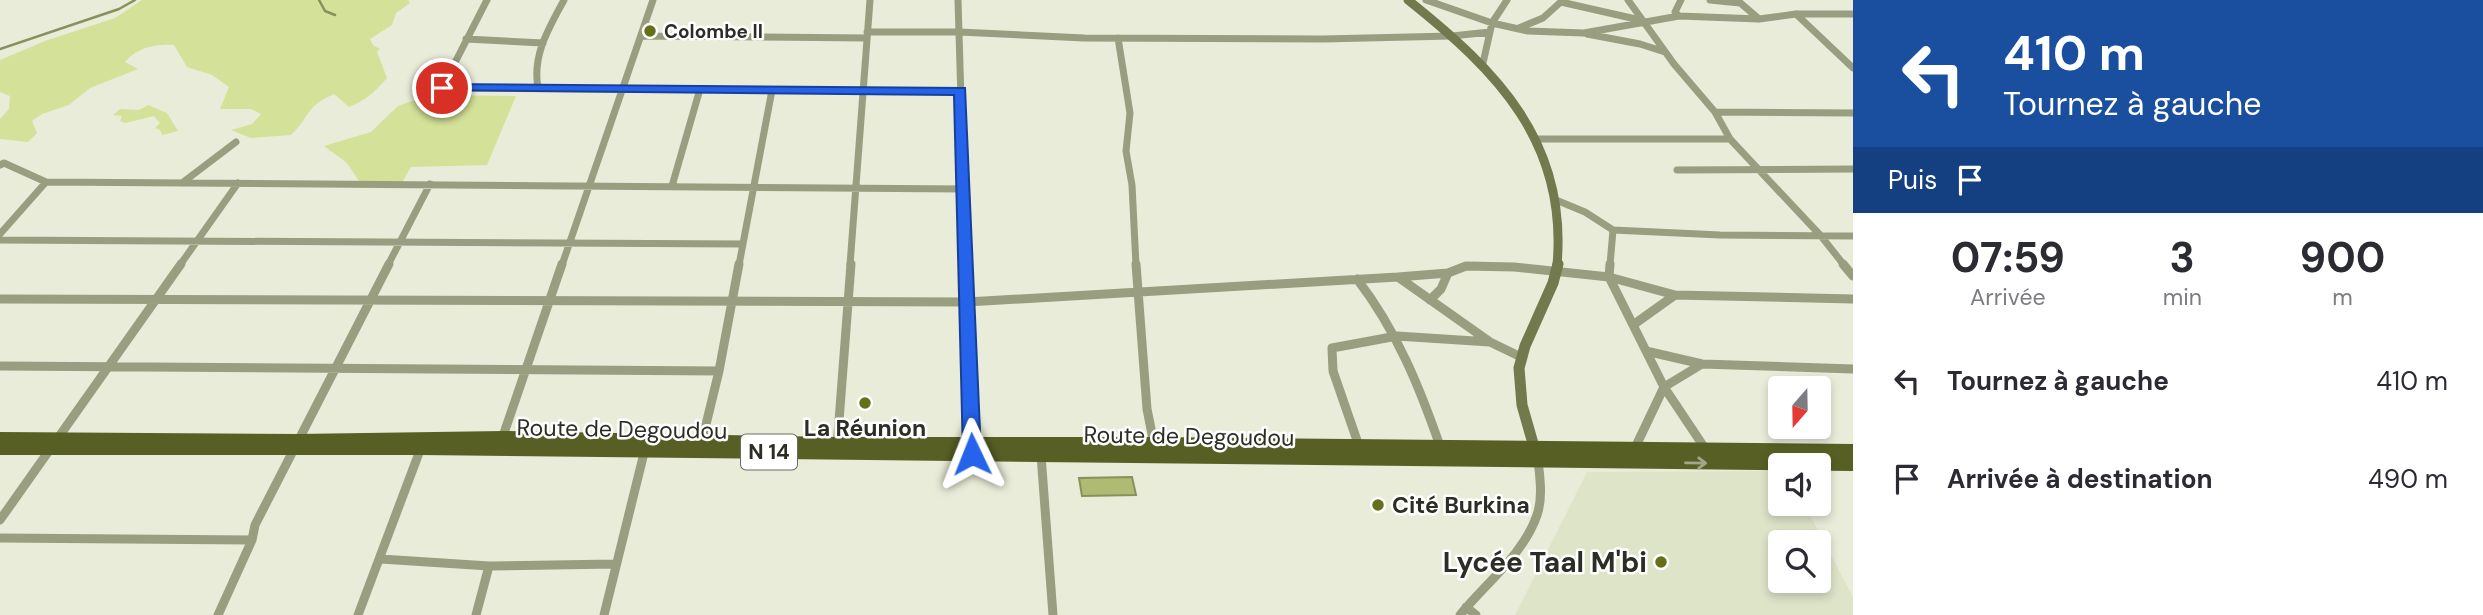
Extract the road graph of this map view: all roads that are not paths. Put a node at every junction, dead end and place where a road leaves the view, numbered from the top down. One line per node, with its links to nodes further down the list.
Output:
1 (487, 0): 28 (street)
2 (564, 0): 29 (street)
3 (653, 0): 25 (street)
4 (870, 0): 24 (street)
5 (958, 0): 21 (street)
6 (1408, 0): 26 (street)
7 (1426, 0): 19 (street)
8 (1507, 0): 19 (street)
9 (1628, 0): 18 (street)
10 (1681, 0): 16 (street)
11 (1710, 0): 13 (street)
12 (1562, 1): 18 (street); 20 (street)
13 (1738, 1): 17 (street)
14 (1796, 14): 15 (street); 17 (street); 31 (street)
15 (1853, 14)
16 (1679, 16): 17 (street); 18 (street)
17 (1759, 19)
18 (1643, 21): 23 (street); 30 (street)
19 (1492, 23): 20 (street); 22 (street)
20 (1518, 29): 23 (street)
21 (959, 32): 24 (street); 27 (street); 39 (street)
22 (1490, 32): 26 (street); 32 (street)
23 (1584, 33): 30 (street)
24 (867, 35): 25 (street); 38 (street)
25 (641, 36): 35 (street)
26 (1452, 36): 27 (street); 32 (street)
27 (1118, 38): 73 (street)
28 (466, 40): 29 (street); 34 (street)
29 (543, 43): 34 (street)
30 (1665, 52): 40 (street)
31 (1850, 62): 33 (street)
32 (1483, 64): 42 (street)
33 (1853, 68)
34 (538, 88): 35 (street)
35 (623, 89): 36 (street); 53 (street)
36 (700, 89): 37 (street); 54 (street)
37 (772, 90): 38 (street); 55 (street)
38 (863, 90): 39 (street); 56 (street)
39 (960, 91): 57 (street)
40 (1715, 112): 41 (street); 43 (street)
41 (1851, 112)
42 (1534, 139): 43 (street); 58 (street)
43 (1730, 139): 46 (street)
44 (236, 142): 50 (street)
45 (0, 166): 49 (street)
46 (1757, 168): 47 (street); 48 (street); 60 (street)
47 (1853, 169)
48 (1677, 170)
49 (46, 182): 50 (street); 62 (street)
50 (182, 183): 51 (street)
51 (238, 183): 52 (street); 63 (street)
52 (430, 184): 53 (street); 64 (street)
53 (590, 186): 54 (street); 65 (street)
54 (672, 186): 55 (street)
55 (754, 187): 56 (street); 66 (street)
56 (856, 188): 57 (street); 82 (street)
57 (964, 189): 83 (street)
58 (1556, 200): 59 (street); 67 (street)
59 (1613, 230): 60 (street); 71 (street)
60 (1821, 236): 61 (street); 69 (street)
61 (1853, 236)
62 (0, 237): 63 (street)
63 (197, 241): 64 (street); 76 (street)
64 (400, 242): 65 (street); 78 (street)
65 (570, 243): 66 (street); 80 (street)
66 (743, 244): 81 (street)
67 (1557, 272): 68 (street); 71 (street); 88 (street)
68 (1448, 273): 70 (street); 79 (street)
69 (1853, 276)
70 (1398, 277): 72 (street); 79 (street)
71 (1609, 277): 74 (street); 84 (street)
72 (1357, 279): 73 (street); 85 (street)
73 (1136, 290): 83 (street); 101 (street)
74 (1675, 295): 77 (street); 84 (street)
75 (0, 299): 76 (street)
76 (156, 299): 78 (street); 91 (street)
77 (1853, 299)
78 (370, 300): 80 (street); 92 (street)
79 (1430, 300): 86 (street)
80 (550, 301): 81 (street); 93 (street)
81 (732, 301): 82 (street); 95 (street)
82 (848, 302): 83 (street); 106 (street)
83 (967, 302): 107 (street)
84 (1633, 325): 87 (street)
85 (1397, 336): 86 (street); 110 (street); 111 (street)
86 (1490, 342): 88 (street)
87 (1646, 351): 89 (street); 96 (street)
88 (1521, 357): 112 (street)
89 (1702, 364): 94 (street); 96 (street)
90 (0, 366): 91 (street)
91 (108, 367): 92 (street); 98 (street)
92 (335, 368): 93 (street); 102 (street)
93 (527, 369): 95 (street); 100 (street)
94 (1853, 369)
95 (719, 370): 104 (street)
96 (1664, 387): 108 (street); 114 (street)
97 (0, 439): 98 (main road, Route de Degoudou / N 14)
98 (54, 442): 102 (main road, Route de Degoudou / N 14); 105 (main road, Route de Degoudou / N 14); 116 (street)
99 (423, 443): 100 (main road, Route de Degoudou / N 14); 102 (main road, Route de Degoudou / N 14); 119 (street)
100 (501, 443): 103 (main road, Route de Degoudou / N 14)
101 (1154, 444): 107 (main road, Route de Degoudou / N 14); 110 (main road, Route de Degoudou / N 14)
102 (295, 445): 118 (street)
103 (646, 445): 104 (main road, Route de Degoudou / N 14); 120 (street)
104 (701, 446): 106 (main road, Route de Degoudou / N 14)
105 (0, 448)
106 (837, 449): 107 (main road, Route de Degoudou / N 14)
107 (972, 449): 113 (main road, Route de Degoudou / N 14)
108 (1706, 450): 109 (main road, N 14); 114 (main road, N 14)
109 (1853, 451)
110 (1361, 452): 111 (main road, Route de Degoudou / N 14); 113 (main road, Route de Degoudou / N 14)
111 (1443, 453): 112 (main road, Route de Degoudou / N 14)
112 (1536, 454): 114 (main road, N 14); 122 (street)
113 (1041, 455): 127 (street)
114 (1631, 456): 115 (main road, N 14, one-way to 115)
115 (1853, 464)
116 (0, 520)
117 (0, 538): 118 (street)
118 (252, 540): 123 (street)
119 (381, 559): 121 (street); 124 (street)
120 (614, 564): 121 (street); 126 (street)
121 (489, 566): 125 (street)
122 (1463, 611): 128 (street)
123 (218, 615)
124 (358, 615)
125 (475, 615)
126 (604, 615)
127 (1053, 615)
128 (1476, 615)

